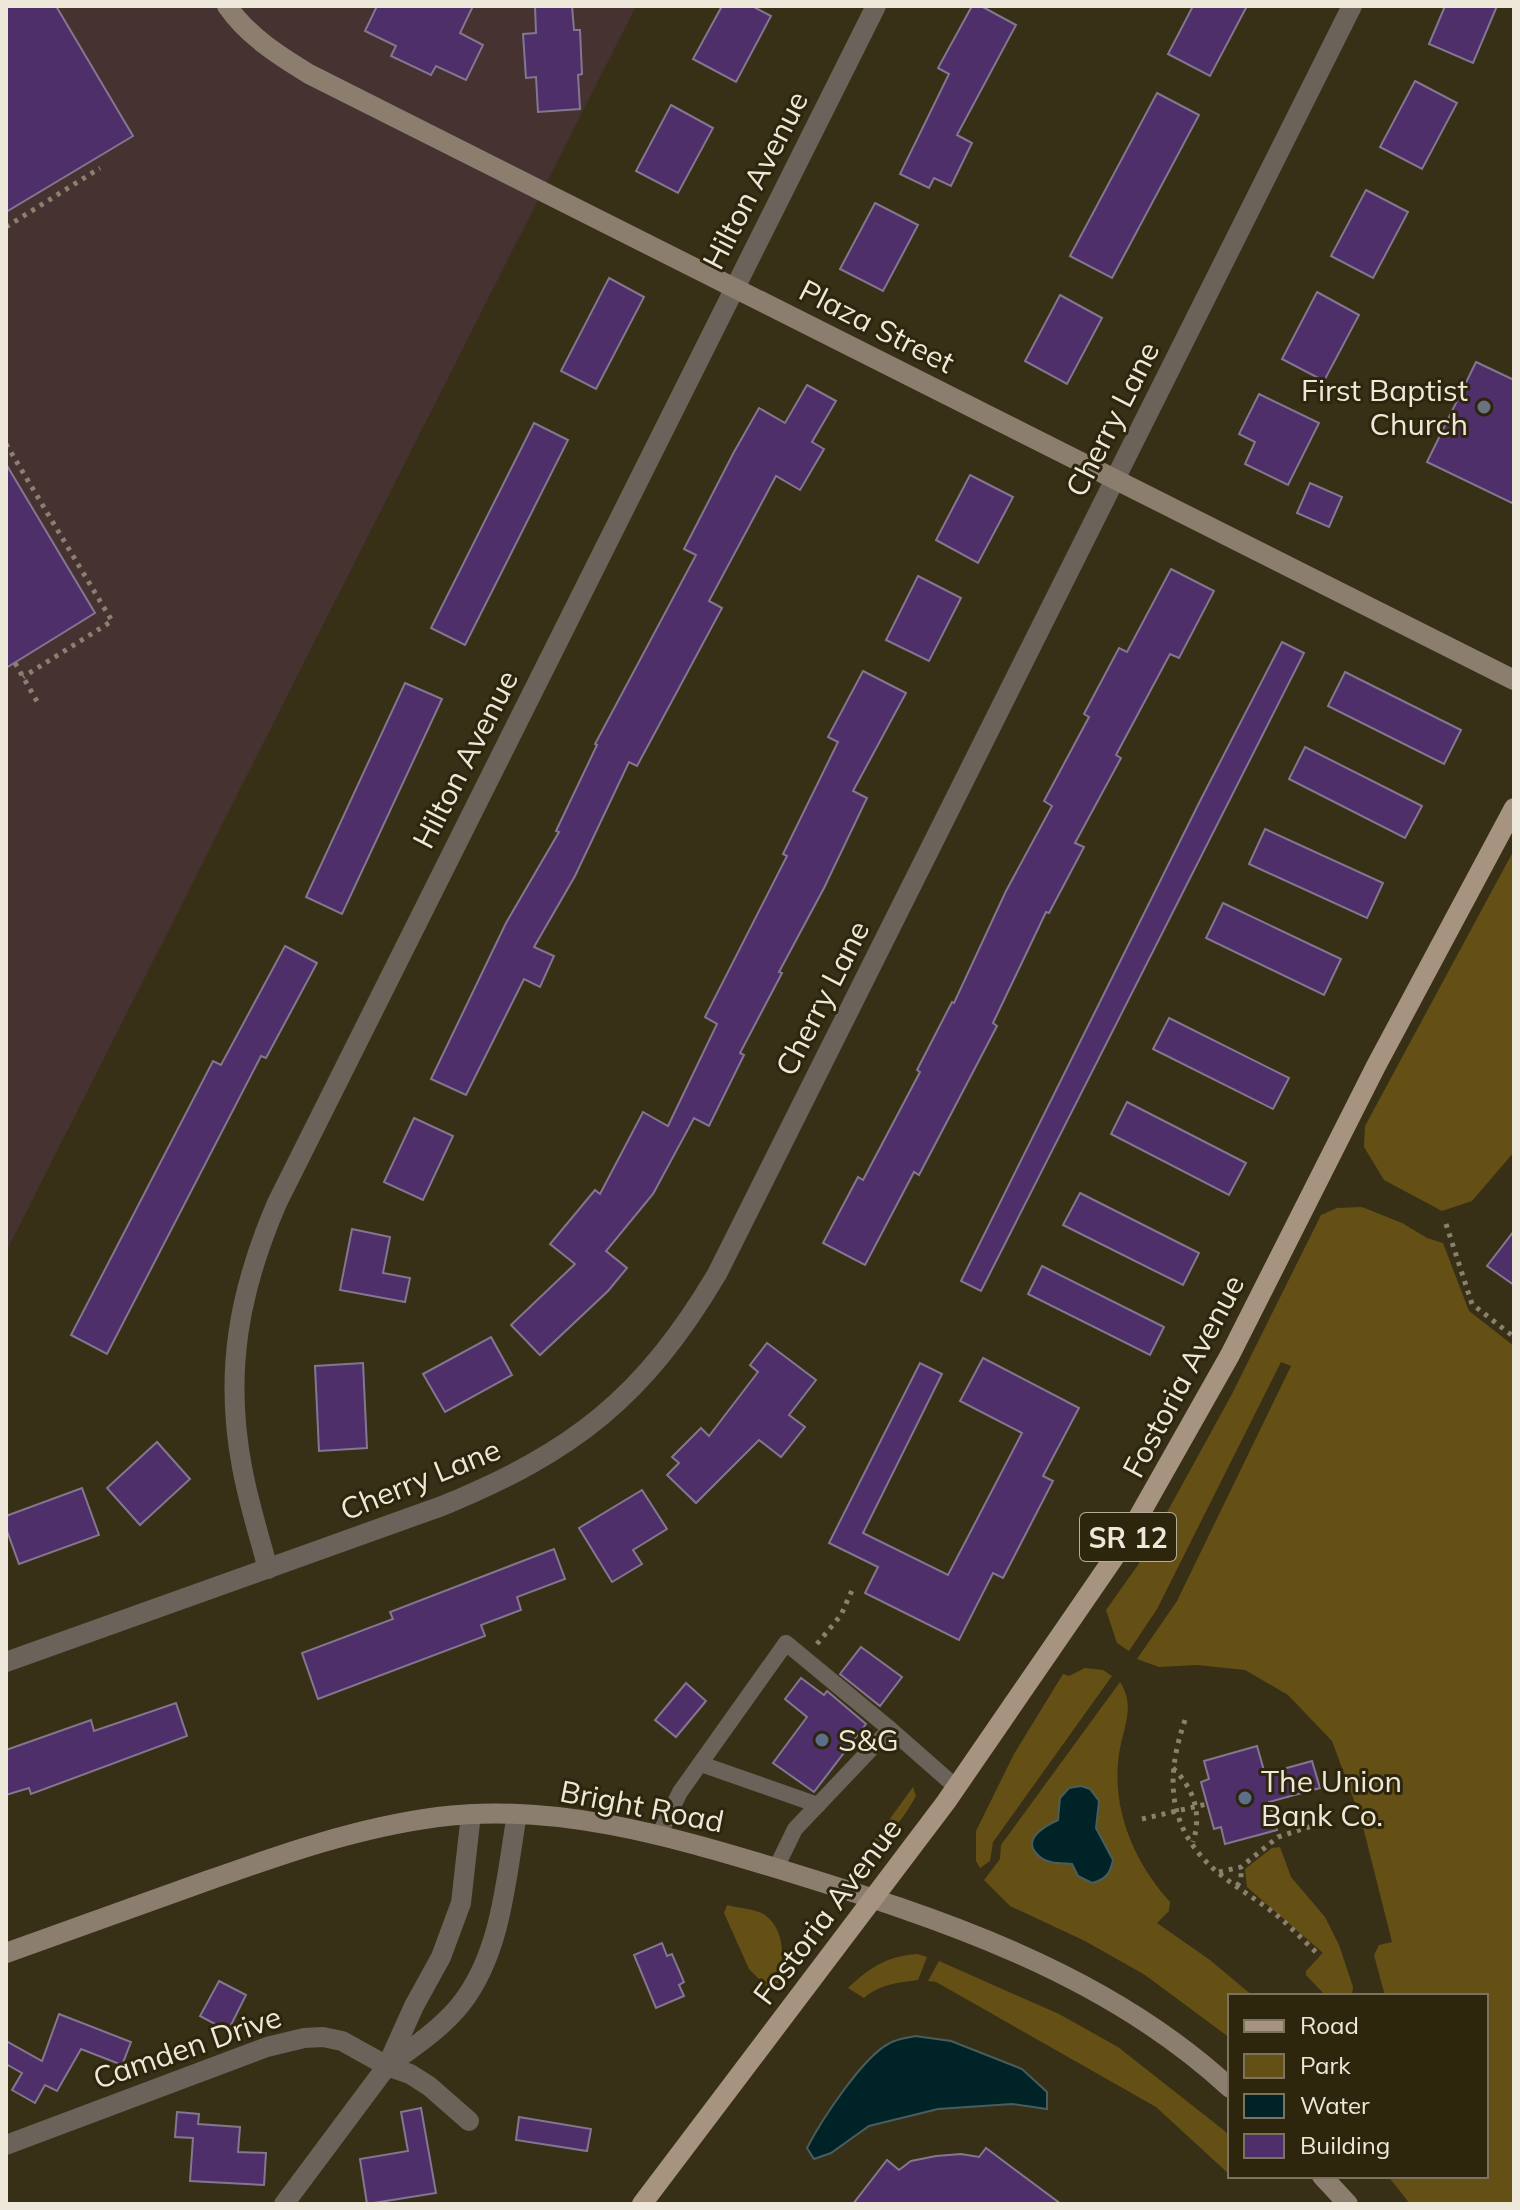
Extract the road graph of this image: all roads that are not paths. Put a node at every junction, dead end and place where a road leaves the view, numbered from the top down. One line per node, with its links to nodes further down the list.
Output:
1 (227, 6): 4 (street, Plaza Street)
2 (876, 6): 4 (street, Hilton Avenue)
3 (1352, 6): 5 (street, Cherry Lane)
4 (735, 289): 5 (street, Plaza Street); 8 (street, Hilton Avenue)
5 (1115, 480): 6 (street, Plaza Street); 8 (street, Cherry Lane)
6 (1514, 680)
7 (1514, 808): 12 (main road, Fostoria Avenue / SR 12)
8 (268, 1569): 9 (street, Cherry Lane)
9 (6, 1662)
10 (890, 1729): 11 (lane); 12 (lane); 13 (lane)
11 (701, 1764): 13 (lane); 16 (lane)
12 (956, 1787): 18 (main road, Fostoria Avenue / SR 12)
13 (818, 1805): 17 (lane)
14 (471, 1814): 15 (street, Bright Road); 19 (street, Bright Road); 20 (street)
15 (517, 1814): 16 (street, Bright Road); 20 (street)
16 (659, 1835): 17 (street, Bright Road)
17 (776, 1868): 18 (street, Bright Road)
18 (874, 1899): 21 (street, Bright Road); 26 (main road, Fostoria Avenue / SR 12)
19 (6, 1953)
20 (387, 2066): 22 (street, Camden Drive); 23 (street, Camden Drive); 25 (street)
21 (1228, 2086)
22 (469, 2121)
23 (6, 2145)
24 (1324, 2178): 27 (street)
25 (292, 2201)
26 (642, 2204)
27 (1348, 2204)

